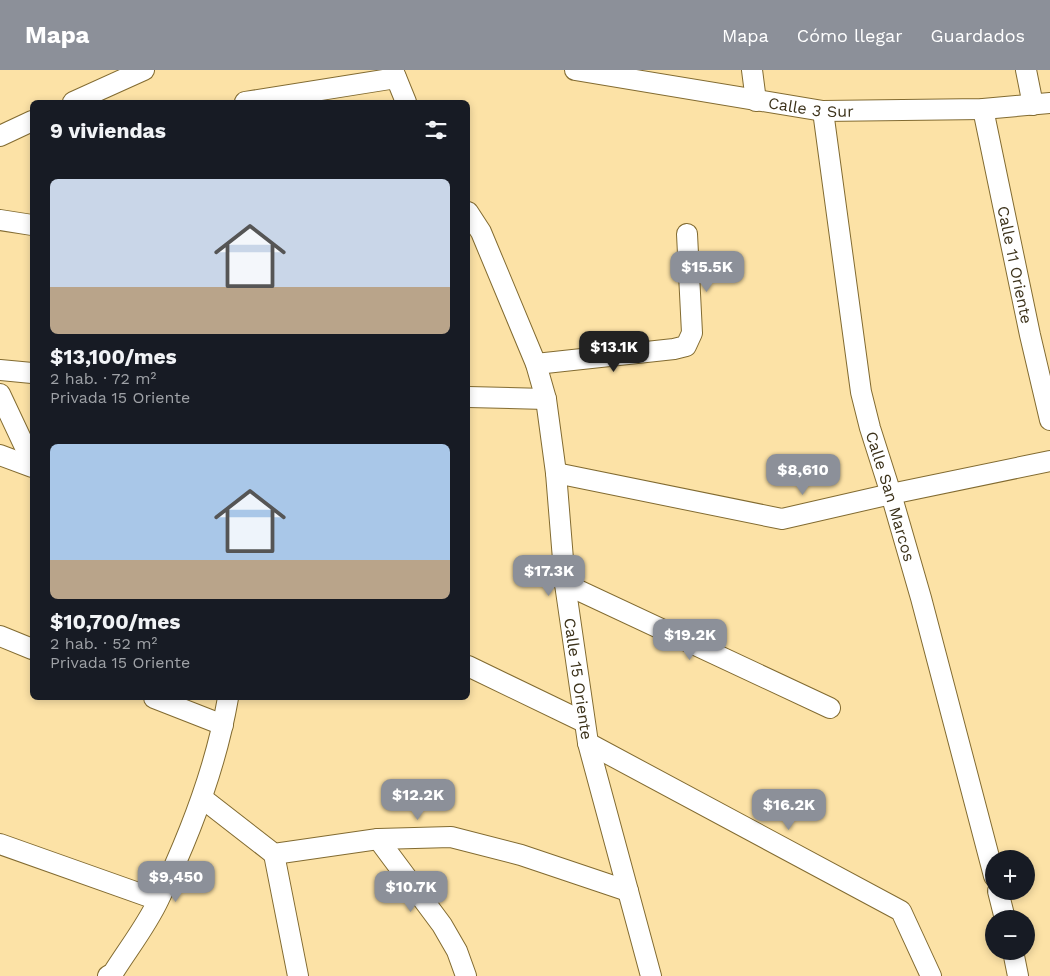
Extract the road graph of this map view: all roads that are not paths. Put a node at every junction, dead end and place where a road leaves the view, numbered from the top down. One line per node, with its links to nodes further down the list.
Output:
1 (144, 70): 6 (street)
2 (575, 70): 9 (street, Calle 3 Sur)
3 (752, 70): 9 (street)
4 (1026, 70): 10 (street)
5 (395, 74): 7 (street); 8 (street)
6 (77, 100)
7 (256, 100)
8 (405, 100)
9 (756, 101): 12 (street, Calle 3 Sur)
10 (1041, 104): 11 (street, Calle 3 Sur)
11 (983, 109): 12 (street, Calle 3 Sur); 26 (street, Calle 11 Oriente)
12 (823, 111): 32 (street, Calle San Marcos)
13 (30, 122): 14 (street)
14 (0, 136)
15 (470, 219): 18 (street, Calle 15 Oriente)
16 (0, 220): 17 (street)
17 (30, 225)
18 (474, 232): 20 (street, Calle 15 Oriente)
19 (687, 234): 20 (street)
20 (536, 364): 25 (street, Calle 15 Oriente)
21 (0, 370): 22 (street)
22 (30, 373)
23 (0, 394): 28 (street)
24 (470, 397): 25 (street)
25 (546, 400): 31 (street, Calle 15 Oriente)
26 (1050, 420)
27 (0, 455): 30 (street)
28 (30, 458)
29 (1050, 461): 32 (street)
30 (30, 467)
31 (556, 474): 32 (street); 33 (street, Calle 15 Oriente)
32 (891, 494): 46 (street, Calle San Marcos)
33 (565, 584): 39 (street); 40 (street, Calle 15 Oriente)
34 (0, 636): 35 (street)
35 (30, 648)
36 (470, 667): 40 (street)
37 (159, 700): 41 (street)
38 (228, 700): 41 (street)
39 (830, 708)
40 (584, 722): 42 (street, Calle 15 Oriente)
41 (223, 725): 43 (street)
42 (588, 744): 48 (street, Calle 15 Oriente); 55 (street)
43 (202, 798): 47 (street); 49 (street)
44 (378, 839): 47 (street); 48 (street); 53 (street)
45 (0, 844): 49 (street)
46 (987, 850)
47 (274, 854): 52 (street)
48 (628, 891): 54 (street, Calle 15 Oriente)
49 (158, 900): 51 (street)
50 (1015, 960): 56 (street)
51 (108, 976)
52 (298, 976)
53 (466, 976)
54 (651, 976)
55 (931, 976)
56 (1018, 976)

